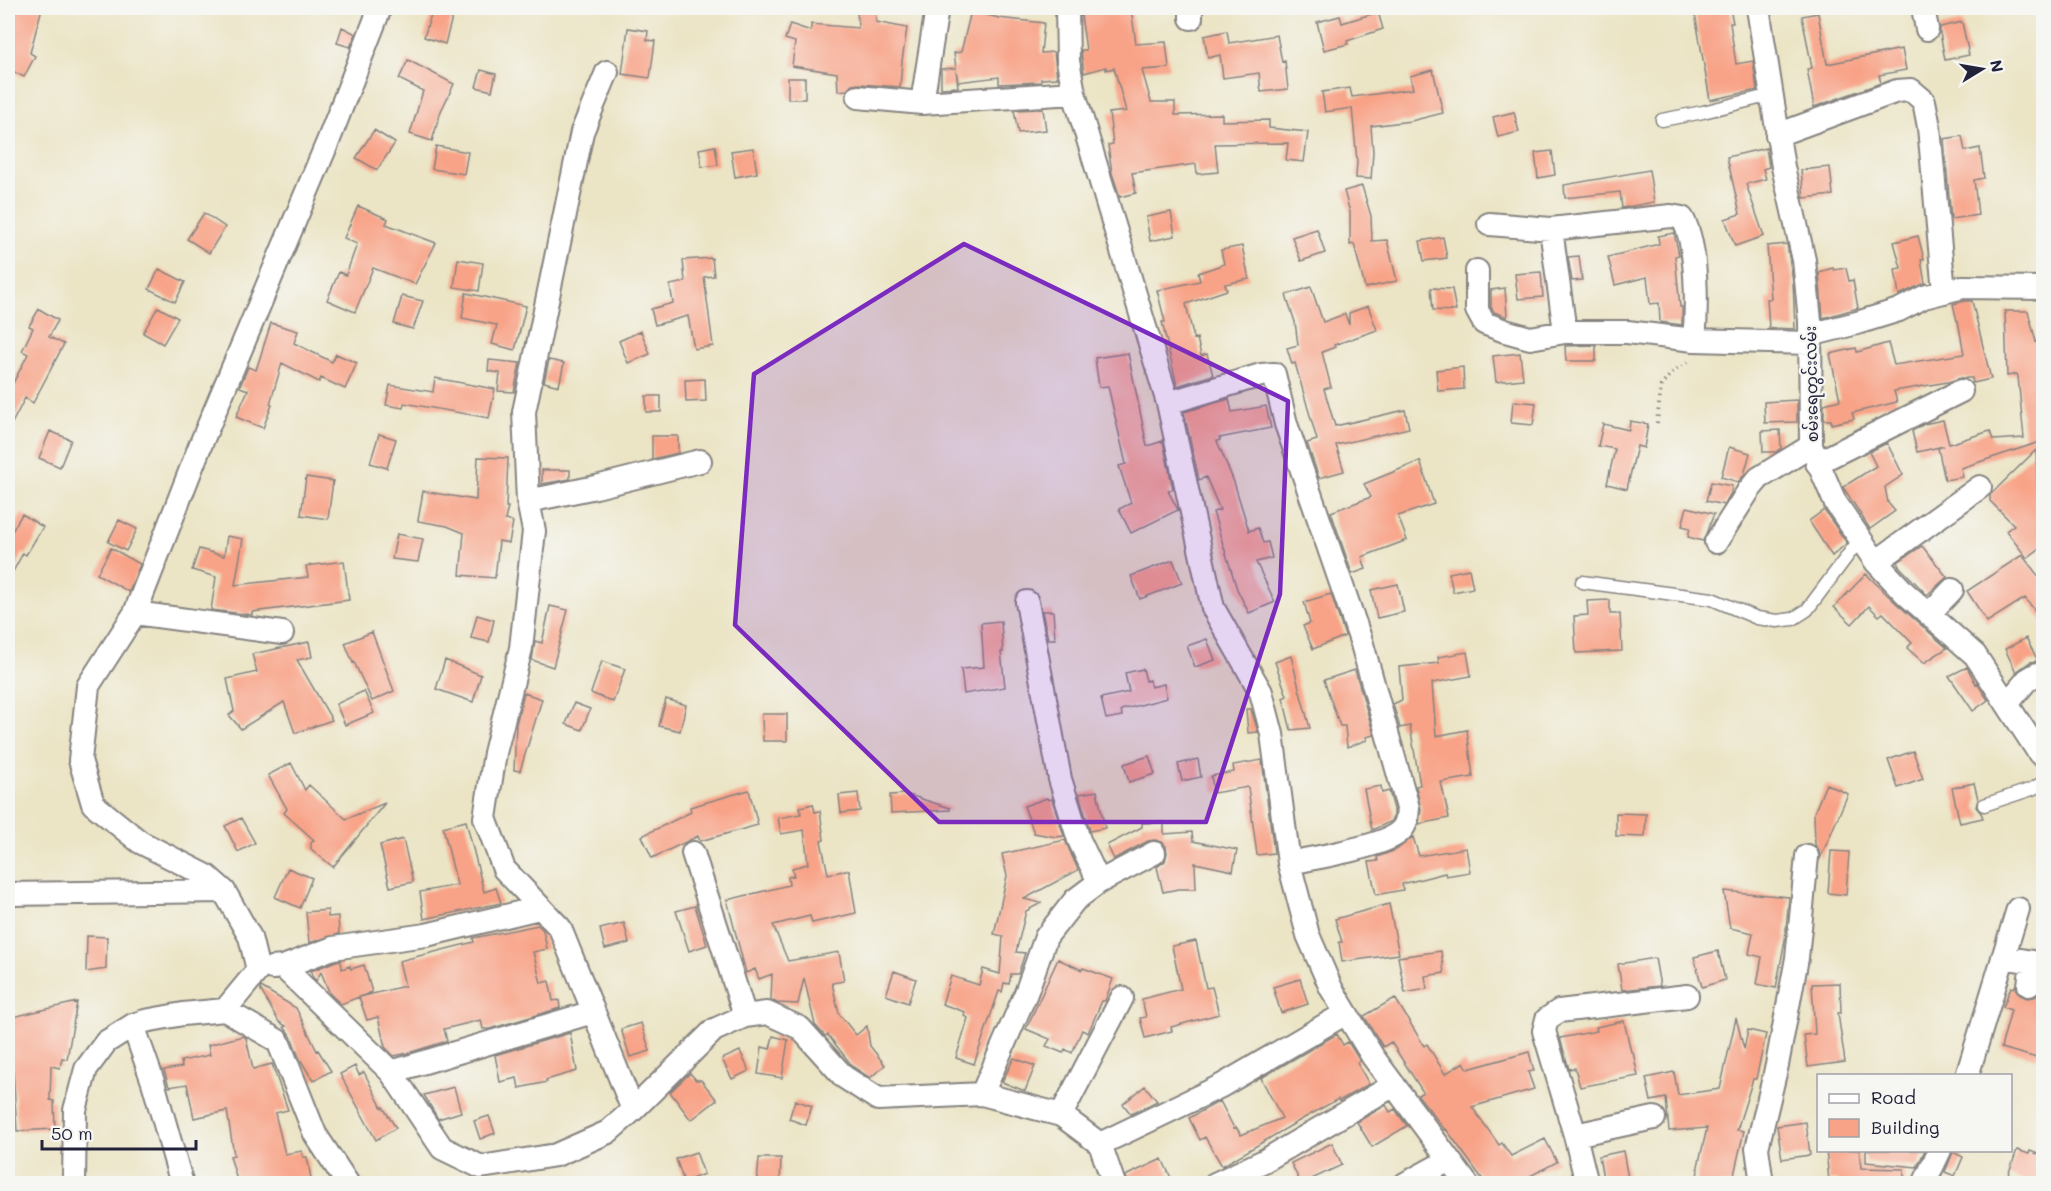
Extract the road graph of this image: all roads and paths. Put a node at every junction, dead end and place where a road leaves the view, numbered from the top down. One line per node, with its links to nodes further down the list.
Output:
1 (380, 8): 33 (street)
2 (937, 8): 9 (street)
3 (1067, 8): 6 (street)
4 (1758, 8): 7 (street, စမ်းရေတွင်းလမ်း)
5 (608, 72): 26 (street)
6 (1074, 93): 9 (street); 21 (street)
7 (1771, 95): 10 (lane); 11 (street, စမ်းရေတွင်းလမ်း)
8 (858, 97): 9 (street)
9 (922, 103)
10 (1662, 120)
11 (1777, 135): 16 (street); 18 (street, စမ်းရေတွင်းလမ်း)
12 (1489, 224): 13 (street)
13 (1551, 229): 17 (street); 19 (street)
14 (1477, 272): 17 (street)
15 (2043, 288): 16 (street)
16 (1944, 292): 18 (street)
17 (1565, 332): 19 (street)
18 (1810, 339): 19 (street); 23 (street, စမ်းရေတွင်းလမ်း)
19 (1701, 340): 22 (path)
20 (1961, 391): 23 (street)
21 (1168, 404): 44 (street); 44 (street)
22 (1657, 423)
23 (1814, 454): 27 (street, စမ်းရေတွင်းလမ်း); 28 (street)
24 (700, 461): 26 (street)
25 (1980, 487): 29 (street)
26 (528, 501): 48 (street)
27 (1860, 539): 29 (street, စမ်းရေတွင်းလမ်း); 30 (lane)
28 (1716, 542)
29 (1876, 562): 34 (street, စမ်းရေတွင်းလမ်း)
30 (1582, 582)
31 (1952, 590): 34 (street)
32 (1027, 602): 45 (street)
33 (135, 613): 35 (street); 46 (street)
34 (1929, 614): 37 (street, စမ်းရေတွင်းလမ်း)
35 (282, 633)
36 (2037, 674): 37 (street)
37 (2007, 704): 38 (street, စမ်းရေတွင်းလမ်း)
38 (2043, 756)
39 (2043, 782): 40 (lane)
40 (1984, 805)
41 (1154, 853): 45 (street)
42 (693, 854): 60 (street)
43 (1807, 856): 81 (street)
44 (1289, 863): 59 (street)
45 (1099, 882): 65 (street)
46 (224, 891): 47 (street); 53 (street)
47 (8, 894)
48 (538, 908): 52 (street); 58 (street)
49 (2018, 909): 50 (street)
50 (2003, 957): 51 (street); 63 (street)
51 (2038, 963): 54 (street)
52 (283, 968): 53 (street); 62 (street)
53 (258, 970): 57 (street)
54 (2029, 985)
55 (1687, 996): 69 (street)
56 (1122, 998): 67 (street)
57 (225, 1010): 61 (street); 75 (street)
58 (593, 1012): 62 (street); 66 (street)
59 (1346, 1013): 64 (street); 70 (street)
60 (745, 1016): 65 (street); 66 (street)
61 (133, 1025): 73 (street); 74 (street)
62 (391, 1072): 66 (street)
63 (1968, 1074)
64 (1394, 1085): 72 (street); 77 (street)
65 (982, 1094): 67 (street)
66 (633, 1110)
67 (1061, 1115): 70 (street)
68 (1654, 1118): 69 (street)
69 (1575, 1135): 80 (street)
70 (1100, 1144): 76 (street)
71 (1939, 1152): 82 (street)
72 (1449, 1160): 78 (street); 79 (street)
73 (74, 1184)
74 (182, 1184)
75 (348, 1184)
76 (1114, 1184)
77 (1215, 1184)
78 (1405, 1184)
79 (1467, 1184)
80 (1587, 1184)
81 (1762, 1184)
82 (1924, 1184)

